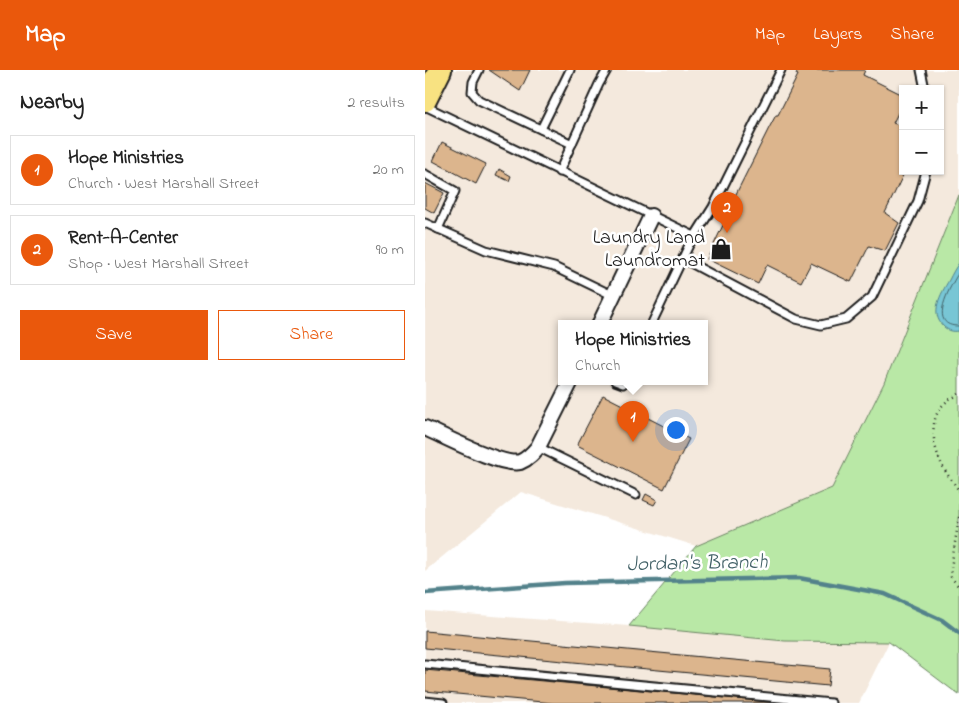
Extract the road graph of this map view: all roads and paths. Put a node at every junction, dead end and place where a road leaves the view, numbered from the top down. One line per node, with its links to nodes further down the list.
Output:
1 (440, 70): 8 (main road)
2 (479, 70): 10 (lane)
3 (570, 70): 10 (lane)
4 (607, 70): 11 (lane)
5 (781, 70): 18 (lane)
6 (921, 70): 7 (lane)
7 (924, 85)
8 (425, 100)
9 (425, 106): 12 (lane)
10 (541, 129): 11 (lane)
11 (572, 144): 12 (lane)
12 (559, 172): 15 (lane)
13 (425, 174): 17 (lane)
14 (925, 175): 19 (lane)
15 (651, 216): 18 (lane); 20 (street)
16 (425, 223): 17 (lane)
17 (438, 229): 20 (lane)
18 (694, 236): 19 (lane)
19 (683, 258): 22 (lane)
20 (614, 297): 21 (street)
21 (602, 320)
22 (653, 320)
23 (569, 385): 26 (street)
24 (959, 394): 27 (path)
25 (425, 428): 26 (street)
26 (538, 447): 28 (lane)
27 (959, 491)
28 (636, 495)
29 (959, 517): 30 (path)
30 (959, 587)
31 (425, 664): 34 (lane)
32 (425, 701): 33 (lane)
33 (443, 703)
34 (831, 703)

